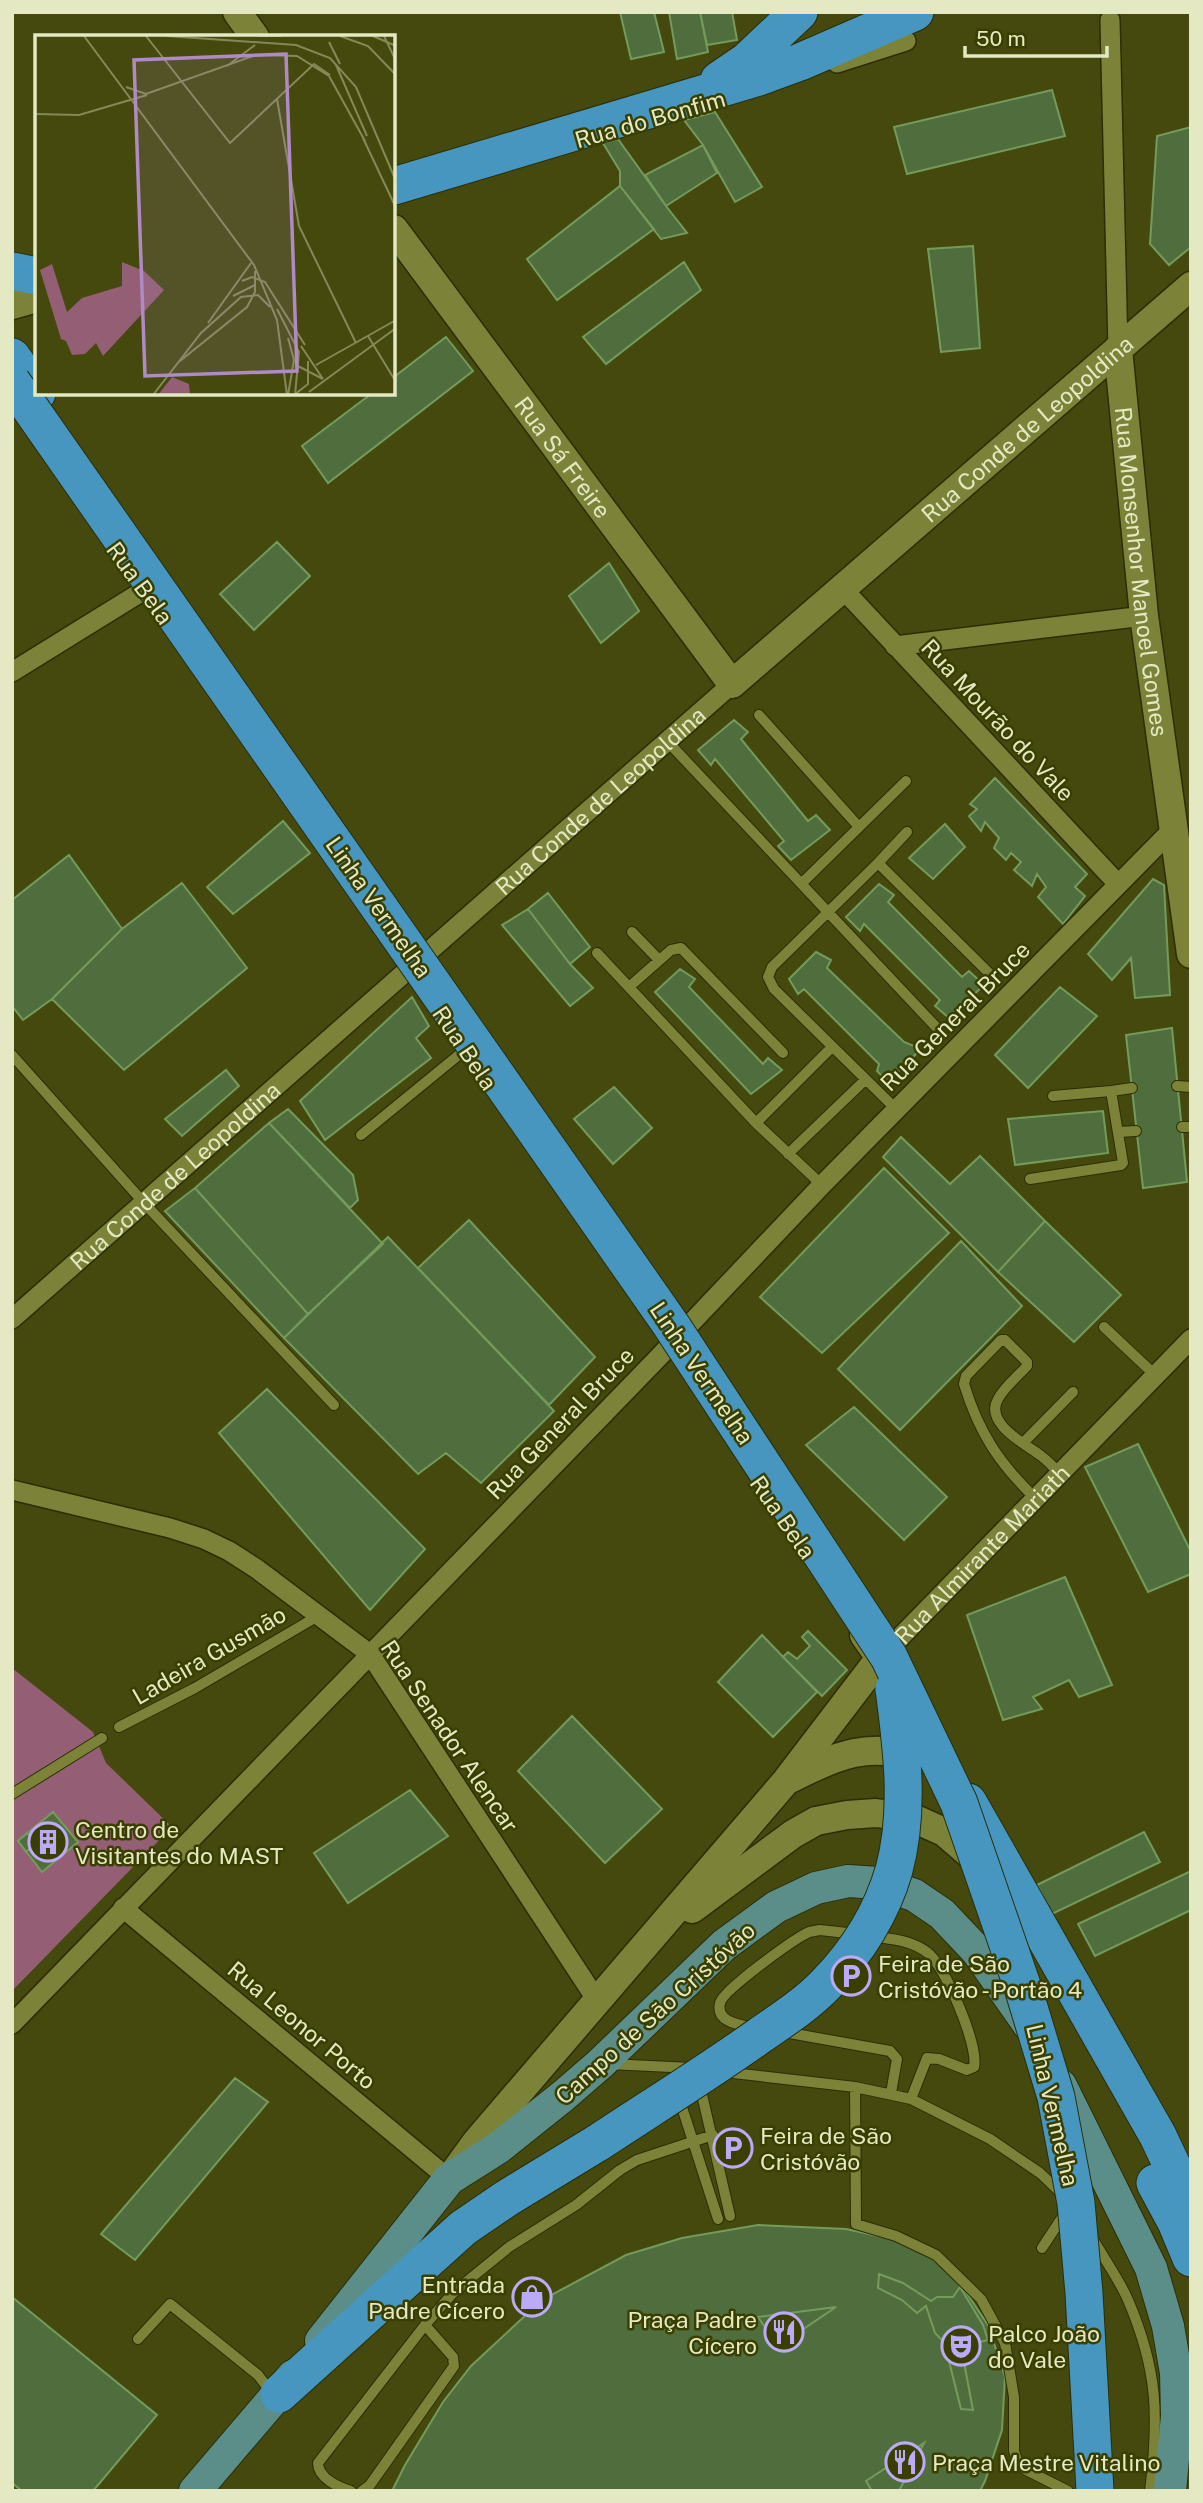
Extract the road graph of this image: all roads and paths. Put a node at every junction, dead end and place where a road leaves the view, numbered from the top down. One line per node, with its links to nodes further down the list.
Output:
1 (237, 12): 5 (street)
2 (799, 12): 6 (highway)
3 (1110, 20): 15 (street, Rua Monsenhor Manoel Gomes)
4 (911, 27): 6 (highway); 8 (street, Rua do Bonfim)
5 (254, 35)
6 (657, 107): 7 (highway)
7 (396, 185)
8 (396, 195)
9 (396, 232): 26 (street, Rua Sá Freire)
10 (12, 271): 11 (highway)
11 (35, 276)
12 (1191, 286): 15 (street, Rua Conde de Leopoldina)
13 (35, 298): 14 (street)
14 (12, 304)
15 (1118, 349): 21 (street, Rua Conde de Leopoldina); 23 (street, Rua Monsenhor Manoel Gomes)
16 (12, 358): 18 (highway, Linha Vermelha)
17 (12, 382): 78 (highway, Linha Vermelha, bridge)
18 (35, 390)
19 (39, 396): 83 (highway, Linha Vermelha)
20 (12, 413): 22 (street, Rua Bela)
21 (842, 588): 24 (street, Rua Mourão do Vale); 26 (street, Rua Conde de Leopoldina)
22 (146, 589): 25 (street); 42 (street, Rua Bela)
23 (1144, 616): 24 (street); 32 (street, Rua Monsenhor Manoel Gomes)
24 (895, 646): 35 (street, Rua Mourão do Vale)
25 (12, 673)
26 (732, 684): 28 (street, Rua Conde de Leopoldina)
27 (759, 715): 30 (lane)
28 (668, 742): 34 (lane); 42 (street, Rua Conde de Leopoldina)
29 (906, 781): 30 (lane)
30 (859, 827): 34 (lane)
31 (907, 832): 33 (lane)
32 (1180, 839): 35 (street, Rua General Bruce); 36 (street, Rua Monsenhor Manoel Gomes)
33 (878, 863): 37 (lane); 43 (lane)
34 (802, 883): 37 (lane)
35 (1118, 884): 56 (street, Rua General Bruce)
36 (1186, 887): 40 (street, Rua Monsenhor Manoel Gomes)
37 (828, 913): 45 (lane); 46 (lane)
38 (632, 932): 41 (lane)
39 (597, 953): 44 (lane)
40 (1191, 954)
41 (659, 960): 44 (lane); 48 (lane)
42 (410, 966): 47 (street, Rua Bela); 64 (street, Rua Conde de Leopoldina)
43 (989, 973)
44 (629, 987): 57 (lane)
45 (937, 1028)
46 (831, 1048): 50 (lane); 57 (lane)
47 (466, 1049): 60 (lane); 68 (street, Rua Bela)
48 (783, 1053)
49 (12, 1055): 64 (lane)
50 (864, 1081): 56 (lane); 61 (lane)
51 (1177, 1086): 52 (lane)
52 (1191, 1087)
53 (1132, 1088): 54 (lane)
54 (1111, 1091): 55 (lane); 59 (lane)
55 (1053, 1096)
56 (897, 1111): 63 (street, Rua General Bruce)
57 (756, 1123): 61 (lane)
58 (1136, 1130): 59 (lane)
59 (1118, 1132): 62 (lane)
60 (361, 1135)
61 (788, 1154): 63 (lane)
62 (1030, 1179)
63 (822, 1185): 68 (street, Rua General Bruce)
64 (145, 1204): 65 (street, Rua Conde de Leopoldina); 71 (lane)
65 (12, 1319)
66 (1104, 1328): 69 (lane)
67 (1191, 1339): 69 (street, Rua Almirante Mariath)
68 (667, 1349): 77 (street, Rua General Bruce); 78 (street, Rua Bela)
69 (1155, 1375): 73 (street, Rua Almirante Mariath)
70 (1073, 1392): 72 (lane)
71 (334, 1405)
72 (1023, 1443): 73 (lane); 75 (lane)
73 (1060, 1474): 75 (street, Rua Almirante Mariath)
74 (12, 1490): 76 (street, Rua Senador Alencar)
75 (1035, 1498): 78 (street, Rua Almirante Mariath)
76 (318, 1616): 77 (street, Rua Senador Alencar); 79 (lane, Ladeira Gusmão)
77 (370, 1654): 85 (street, Rua General Bruce); 87 (street, Rua Senador Alencar)
78 (884, 1658): 81 (street, Rua Almirante Mariath); 109 (highway, bridge); 116 (highway, Linha Vermelha, bridge)
79 (119, 1727)
80 (102, 1738): 82 (lane)
81 (786, 1781): 86 (street, Campo de São Cristóvão); 97 (street, Campo de São Cristóvão)
82 (12, 1794)
83 (967, 1800): 102 (highway); 117 (highway, Linha Vermelha)
84 (973, 1857): 86 (street, Campo de São Cristóvão); 106 (highway)
85 (124, 1908): 88 (street, Rua General Bruce); 99 (street, Rua Leonor Porto)
86 (651, 1940): 87 (street, Campo de São Cristóvão)
87 (598, 2002): 99 (street, Campo de São Cristóvão)
88 (12, 2024)
89 (600, 2064): 90 (lane); 99 (main road, Campo de São Cristóvão); 110 (main road, Campo de São Cristóvão)
90 (669, 2067): 91 (lane); 96 (lane)
91 (695, 2068): 92 (lane); 95 (lane)
92 (855, 2087): 93 (lane); 115 (lane)
93 (891, 2093): 94 (lane); 94 (lane)
94 (911, 2099): 98 (lane)
95 (713, 2135): 96 (lane); 103 (lane)
96 (693, 2141): 104 (lane); 107 (lane)
97 (1191, 2166)
98 (1045, 2178): 100 (lane); 101 (lane)
99 (449, 2179): 109 (main road, Campo de São Cristóvão)
100 (1079, 2180)
101 (1073, 2205): 105 (lane); 118 (lane)
102 (1191, 2206)
103 (730, 2216)
104 (718, 2219)
105 (1042, 2248)
106 (1191, 2258)
107 (425, 2325): 113 (lane); 114 (lane)
108 (138, 2339): 109 (lane)
109 (277, 2396): 112 (main road, Campo de São Cristóvão)
110 (1177, 2416): 111 (main road); 119 (main road, Campo de São Cristóvão)
111 (1191, 2449)
112 (195, 2491)
113 (351, 2491)
114 (362, 2491)
115 (1068, 2491)
116 (1095, 2491)
117 (1103, 2491)
118 (1150, 2491)
119 (1170, 2491)

